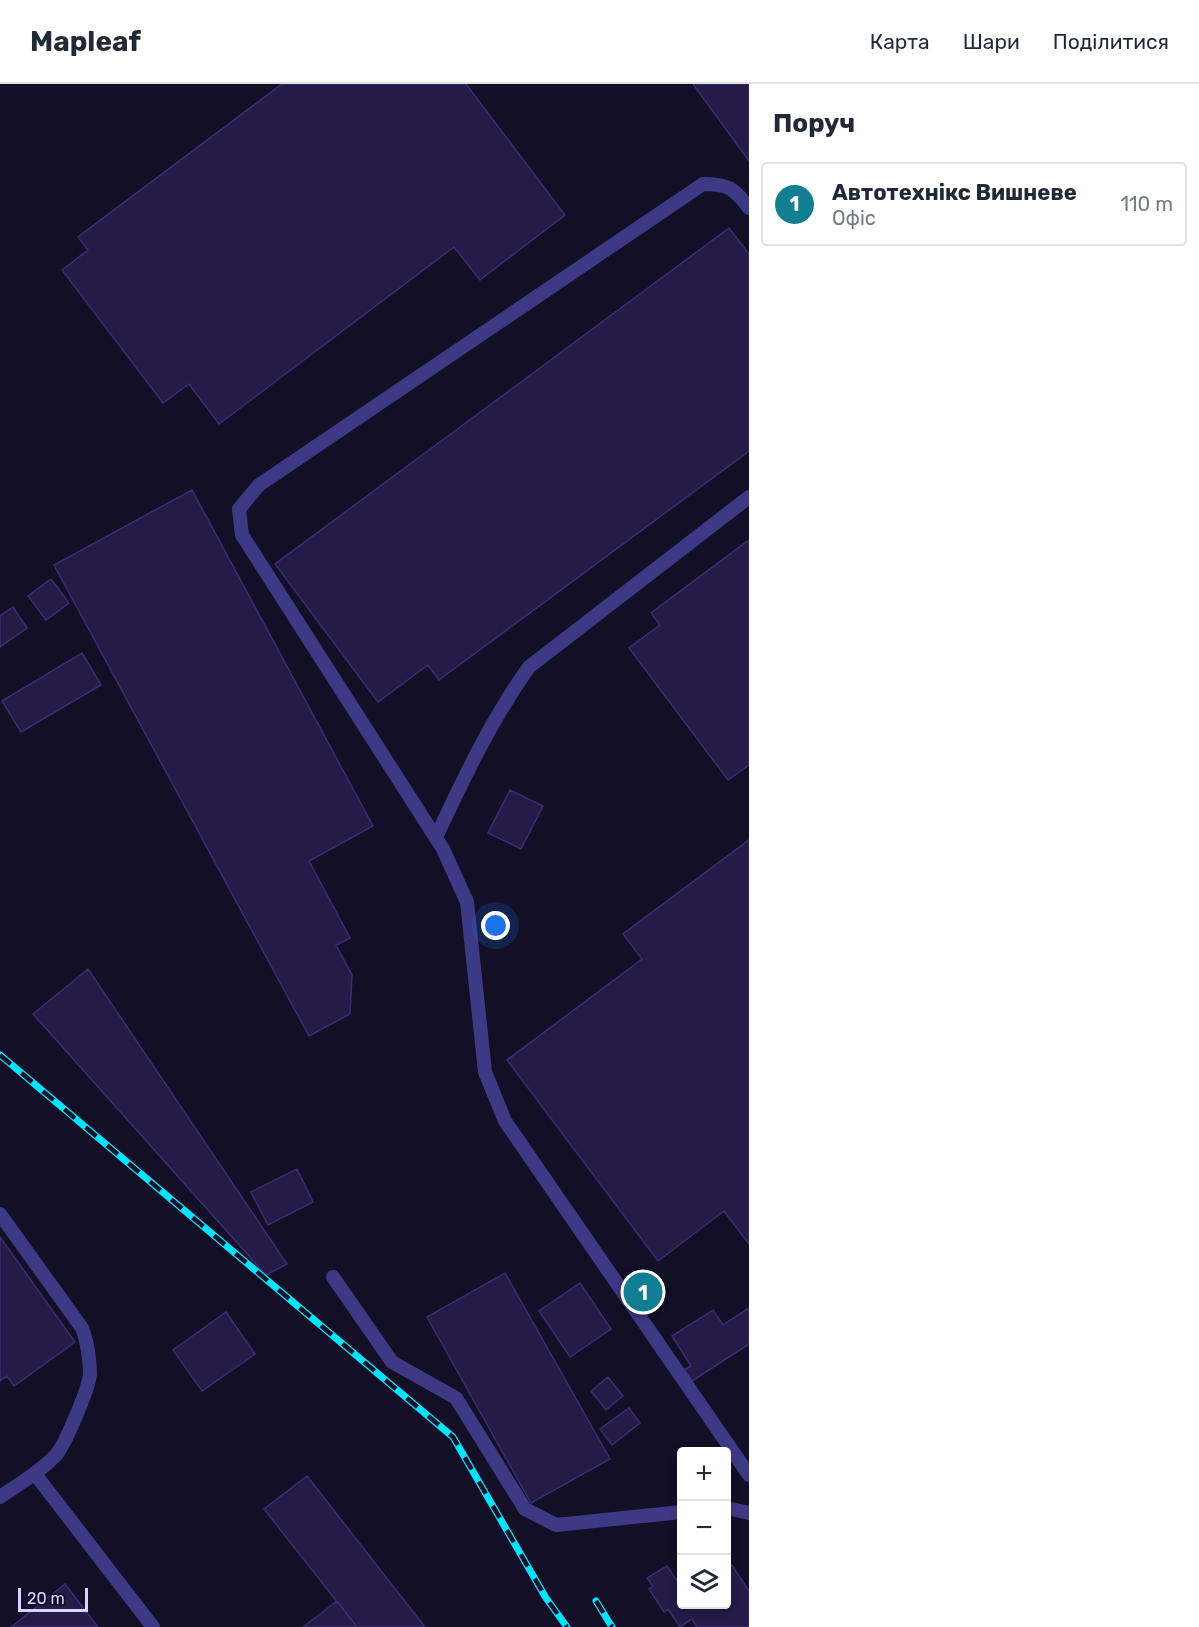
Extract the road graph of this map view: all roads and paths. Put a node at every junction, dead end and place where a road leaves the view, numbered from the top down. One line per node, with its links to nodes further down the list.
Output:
1 (749, 208): 3 (lane)
2 (749, 497): 3 (lane)
3 (436, 837): 7 (lane)
4 (0, 1214): 6 (lane)
5 (333, 1277): 10 (lane)
6 (35, 1474): 8 (lane); 12 (lane)
7 (749, 1475)
8 (0, 1497)
9 (731, 1509): 11 (lane)
10 (677, 1512)
11 (749, 1513)
12 (153, 1627)

